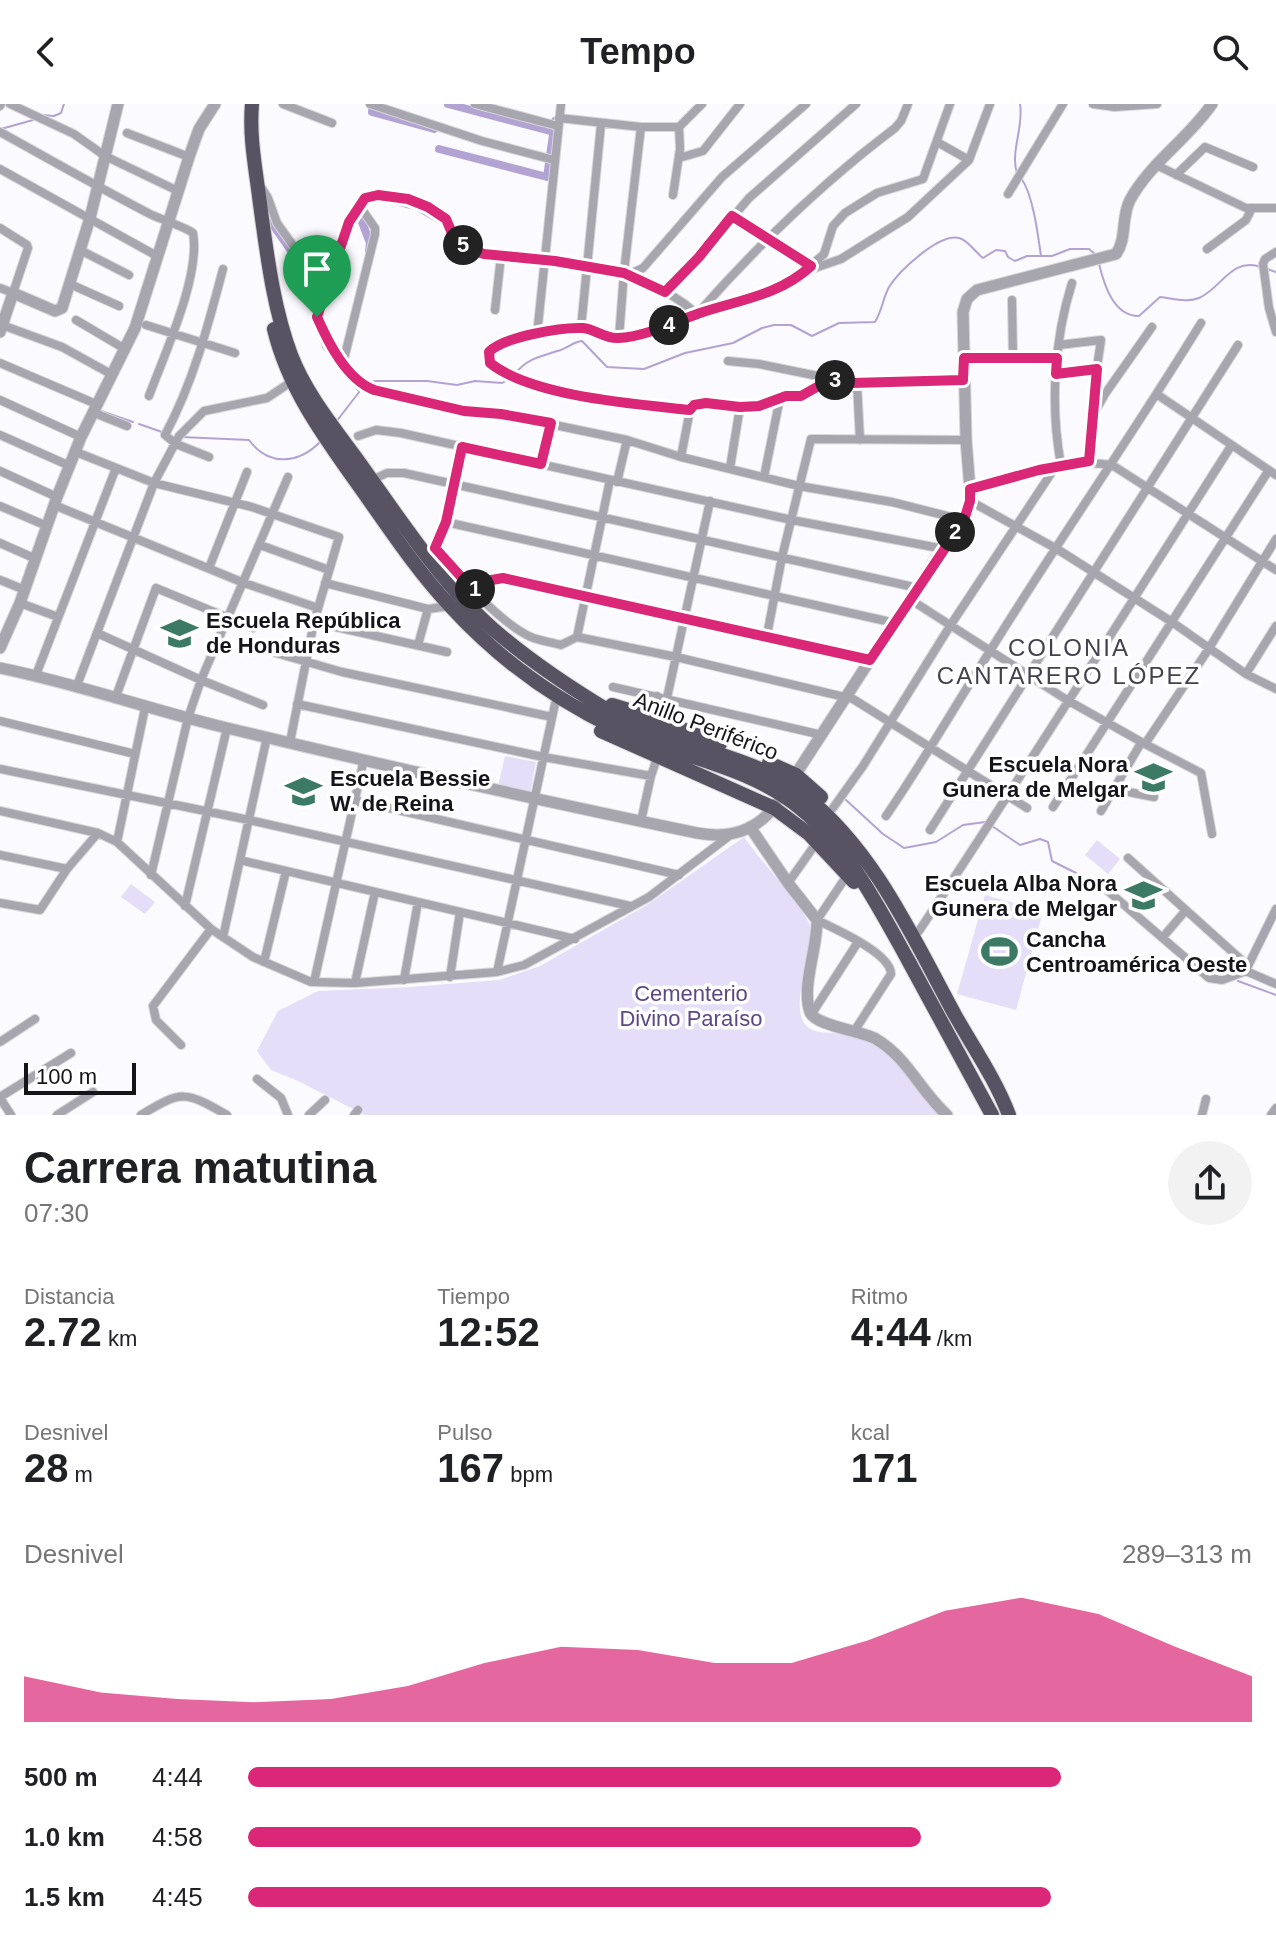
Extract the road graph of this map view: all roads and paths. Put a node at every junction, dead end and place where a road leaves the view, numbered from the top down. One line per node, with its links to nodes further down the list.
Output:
1 (10, 104): 29 (street)
2 (215, 104): 30 (street)
3 (243, 104): 98 (highway, Anillo Periférico)
4 (252, 104): 38 (highway, Anillo Periférico)
5 (283, 104): 21 (street)
6 (475, 104): 22 (street)
7 (561, 104): 22 (street)
8 (702, 104): 25 (street)
9 (740, 104): 31 (street)
10 (806, 104): 60 (street)
11 (856, 104): 46 (street)
12 (908, 104): 50 (street)
13 (950, 104): 28 (street)
14 (990, 104): 33 (street)
15 (1063, 104): 41 (street)
16 (1093, 104): 17 (street)
17 (1157, 104)
18 (1212, 104): 34 (street)
19 (116, 105): 29 (street)
20 (372, 105): 32 (street)
21 (332, 123)
22 (556, 124): 23 (street); 32 (street)
23 (601, 124): 24 (street); 57 (street)
24 (641, 127): 25 (street); 60 (street)
25 (679, 127): 31 (street)
26 (1, 132): 39 (street)
27 (127, 133): 30 (street)
28 (937, 142): 33 (street); 58 (street)
29 (105, 156): 39 (street); 40 (street)
30 (189, 157): 40 (street)
31 (679, 158): 42 (street)
32 (551, 159): 56 (street)
33 (969, 160): 58 (street)
34 (1156, 165): 37 (street); 87 (street)
35 (1253, 167): 37 (street)
36 (0, 169): 47 (street)
37 (1176, 175): 44 (street)
38 (257, 182): 71 (street); 135 (highway, Anillo Periférico)
39 (98, 187): 47 (street); 48 (street)
40 (178, 191): 48 (street)
41 (1008, 194)
42 (673, 195)
43 (361, 207): 55 (street); 71 (street); 92 (street)
44 (1252, 208): 45 (street); 51 (street)
45 (1276, 208)
46 (732, 216): 50 (street); 65 (street)
47 (90, 218): 52 (street); 54 (street)
48 (168, 224): 54 (street); 78 (street)
49 (0, 228): 66 (street)
50 (767, 237): 58 (street); 70 (street)
51 (1207, 249)
52 (80, 250): 61 (street); 63 (street)
53 (1276, 252): 79 (street)
54 (157, 256): 85 (street)
55 (501, 256): 56 (street); 69 (street)
56 (544, 260): 57 (street); 80 (street)
57 (586, 263): 60 (street); 77 (street)
58 (808, 268): 70 (street)
59 (223, 269): 82 (street)
60 (626, 273): 65 (street); 81 (street)
61 (129, 275)
62 (1072, 283): 83 (street)
63 (70, 284): 66 (street); 68 (street)
64 (0, 288): 66 (street)
65 (665, 292): 70 (street)
66 (13, 293): 76 (street)
67 (1012, 300): 88 (street)
68 (119, 306)
69 (495, 310)
70 (697, 314): 81 (street)
71 (317, 317): 92 (street)
72 (76, 320): 85 (street)
73 (1201, 323): 100 (street)
74 (146, 325): 78 (street)
75 (1152, 327): 108 (street)
76 (1, 328): 94 (street)
77 (581, 328): 80 (street); 81 (street)
78 (172, 332): 82 (street); 101 (street)
79 (1276, 332)
80 (537, 335): 106 (street)
81 (619, 338)
82 (204, 341): 86 (street); 117 (street)
83 (1059, 345): 89 (street); 93 (street)
84 (1238, 345): 107 (street)
85 (125, 349): 94 (street)
86 (235, 353)
87 (964, 358): 88 (street); 97 (street)
88 (1013, 358): 89 (street)
89 (1057, 358): 95 (street)
90 (728, 361): 96 (street)
91 (0, 363): 105 (street)
92 (343, 363): 109 (street)
93 (1097, 369): 95 (street); 108 (street)
94 (111, 374): 105 (street)
95 (1056, 374): 125 (street)
96 (831, 379): 99 (street); 102 (street)
97 (963, 380): 99 (street); 116 (street)
98 (291, 382): 117 (street); 183 (highway, Anillo Periférico)
99 (857, 383): 115 (street)
100 (1158, 395): 107 (street); 126 (street)
101 (149, 396)
102 (780, 398): 104 (street); 134 (street)
103 (0, 400): 113 (street)
104 (740, 407): 106 (street); 129 (street)
105 (94, 408): 110 (street); 113 (street)
106 (690, 410): 122 (street)
107 (1192, 416): 118 (street); 140 (street)
108 (1091, 419): 123 (street)
109 (551, 423): 114 (street); 124 (street)
110 (127, 426)
111 (0, 435): 127 (street)
112 (358, 436): 119 (street)
113 (81, 437): 120 (street)
114 (627, 440): 122 (street); 136 (street)
115 (860, 440): 116 (street); 139 (street)
116 (966, 440): 141 (street)
117 (176, 444): 121 (street); 137 (street)
118 (1231, 446): 132 (street); 147 (street)
119 (462, 447): 124 (street); 138 (street)
120 (76, 452): 127 (street); 128 (street)
121 (209, 457)
122 (681, 457): 129 (street)
123 (1089, 461): 125 (street); 126 (street)
124 (541, 464): 136 (street)
125 (1059, 465): 141 (street); 154 (street)
126 (1112, 465): 140 (street); 162 (street)
127 (70, 466): 142 (street)
128 (116, 468): 137 (street); 152 (street)
129 (730, 468): 134 (street)
130 (0, 471): 142 (street)
131 (247, 472): 144 (street)
132 (1272, 472): 156 (street)
133 (288, 477): 146 (street)
134 (764, 477): 139 (street)
135 (372, 480): 138 (street); 211 (highway, Anillo Periférico)
136 (613, 481): 143 (street); 148 (street)
137 (154, 483): 144 (street); 155 (street)
138 (453, 484): 148 (street); 151 (street)
139 (799, 486): 149 (street); 150 (street)
140 (1147, 487): 147 (street); 170 (street)
141 (970, 495): 150 (street); 154 (street)
142 (56, 501): 152 (street); 153 (street)
143 (710, 501): 149 (street); 157 (street)
144 (234, 503): 146 (street); 167 (street)
145 (0, 506): 153 (street)
146 (274, 513): 160 (street); 168 (street)
147 (1187, 515): 156 (street); 180 (street)
148 (603, 518): 157 (street); 163 (street)
149 (792, 520): 161 (street); 164 (street)
150 (964, 520): 161 (street)
151 (446, 522): 163 (street); 177 (street)
152 (96, 523): 155 (street); 187 (street)
153 (47, 526): 165 (street)
154 (1017, 526): 162 (street); 194 (street)
155 (133, 538): 167 (street); 197 (street)
156 (1227, 538): 166 (street); 192 (street)
157 (701, 539): 164 (street); 171 (street)
158 (1276, 539): 166 (street)
159 (0, 543): 165 (street)
160 (260, 545): 168 (street); 173 (street)
161 (944, 549): 175 (street)
162 (1057, 549): 170 (street); 205 (street)
163 (594, 556): 171 (street); 179 (street)
164 (782, 557): 175 (street); 178 (street)
165 (36, 559): 176 (street)
166 (1263, 562): 169 (street); 204 (street)
167 (209, 568): 173 (street)
168 (329, 570): 174 (street)
169 (1276, 570)
170 (1094, 573): 180 (street); 213 (street)
171 (692, 577): 178 (street); 188 (street)
172 (0, 580): 176 (street)
173 (244, 583): 184 (street); 189 (street)
174 (325, 583): 184 (street); 185 (street)
175 (918, 588): 181 (street)
176 (25, 590): 182 (street)
177 (473, 590): 179 (street); 200 (street)
178 (775, 595): 193 (street); 198 (street)
179 (585, 596): 188 (street); 199 (street)
180 (1133, 599): 192 (street); 225 (street)
181 (911, 600): 193 (street); 194 (street)
182 (20, 603): 187 (street); 190 (street)
183 (450, 606): 185 (street); 216 (highway, Anillo Periférico)
184 (318, 608): 191 (street)
185 (428, 609): 201 (street)
186 (0, 615): 190 (street)
187 (58, 617): 215 (street)
188 (684, 617): 198 (street); 208 (street)
189 (230, 618): 196 (street); 203 (street); 217 (street)
190 (12, 620): 202 (street)
191 (314, 622): 201 (street); 209 (street)
192 (1172, 622): 204 (street); 234 (street)
193 (895, 623): 210 (street)
194 (950, 626): 205 (street); 233 (street)
195 (1276, 626): 214 (street)
196 (253, 628)
197 (97, 633): 203 (street); 219 (street)
198 (767, 635): 210 (street)
199 (577, 637): 200 (street); 208 (street)
200 (532, 638): 211 (street)
201 (418, 645): 206 (street)
202 (0, 648)
203 (134, 649): 217 (street); 224 (street)
204 (1208, 650): 214 (street); 239 (street)
205 (990, 651): 213 (street); 240 (street)
206 (447, 652)
207 (276, 653): 209 (street)
208 (676, 657): 221 (street); 222 (street)
209 (306, 660): 226 (street); 229 (street)
210 (870, 660): 222 (street)
211 (532, 661): 223 (highway, Anillo Periférico)
212 (0, 668): 215 (street)
213 (1027, 674): 225 (street); 246 (street)
214 (1246, 674): 220 (street)
215 (36, 675): 219 (street)
216 (531, 678): 229 (highway); 312 (highway, Anillo Periférico)
217 (201, 680): 227 (street); 231 (street)
218 (613, 687): 221 (street)
219 (76, 688): 224 (street)
220 (1276, 689)
221 (662, 697): 230 (street); 236 (street)
222 (845, 697): 233 (street); 236 (street)
223 (588, 698): 230 (highway); 311 (highway, Anillo Periférico)
224 (115, 699): 228 (street)
225 (1067, 700): 234 (street); 250 (street)
226 (297, 704): 238 (street); 242 (street)
227 (263, 705)
228 (145, 708): 231 (street); 241 (street)
229 (554, 710): 242 (street); 243 (highway)
230 (652, 717): 248 (highway)
231 (188, 718): 235 (street); 256 (street)
232 (0, 721): 241 (street)
233 (892, 721): 240 (street); 258 (street)
234 (1108, 724): 239 (street); 257 (street)
235 (227, 728): 237 (street); 262 (street)
236 (822, 735): 248 (street)
237 (267, 737): 238 (street); 264 (street)
238 (290, 742): 244 (street)
239 (1143, 744): 249 (street); 269 (street)
240 (932, 748): 246 (street); 263 (street)
241 (135, 754): 251 (street)
242 (543, 757): 247 (street); 252 (street)
243 (657, 758): 247 (street); 255 (highway)
244 (364, 759): 252 (street); 254 (street)
245 (0, 769): 251 (street)
246 (969, 771): 250 (street); 267 (street)
247 (651, 776): 265 (street)
248 (795, 776): 258 (highway)
249 (1113, 789): 253 (street); 261 (street)
250 (1009, 795): 259 (street); 298 (street)
251 (126, 796): 256 (street); 273 (street)
252 (534, 797): 265 (street); 271 (street)
253 (1154, 797)
254 (354, 800): 271 (street); 272 (street)
255 (776, 804): 266 (street); 274 (highway)
256 (167, 805): 262 (street); 281 (street)
257 (1053, 807)
258 (833, 808): 298 (highway)
259 (1027, 808)
260 (0, 811): 268 (street)
261 (1101, 811)
262 (206, 813): 264 (street); 290 (street)
263 (886, 816)
264 (249, 820): 272 (street); 277 (street)
265 (641, 821): 270 (street)
266 (750, 827): 270 (street); 285 (street)
267 (930, 830)
268 (98, 833): 273 (street); 278 (street)
269 (1212, 834)
270 (729, 836): 282 (street)
271 (526, 840): 282 (street); 283 (street)
272 (345, 841): 283 (street); 284 (street)
273 (117, 842): 281 (street)
274 (817, 842): 280 (highway); 285 (street)
275 (0, 855): 278 (street)
276 (1128, 858): 293 (street)
277 (240, 860): 279 (street); 299 (street)
278 (67, 869): 289 (street)
279 (286, 871): 284 (street); 303 (street)
280 (848, 874): 295 (street); 312 (highway)
281 (151, 875): 290 (street)
282 (679, 875): 291 (street)
283 (516, 879): 291 (street); 296 (street)
284 (336, 882): 287 (street); 308 (street)
285 (788, 883): 295 (street)
286 (1101, 885): 300 (street)
287 (375, 892): 288 (street); 309 (street)
288 (418, 902): 294 (street); 307 (street)
289 (0, 903)
290 (185, 906): 297 (street)
291 (631, 907): 301 (street)
292 (1276, 909): 304 (street)
293 (1186, 910): 300 (street); 304 (street)
294 (460, 912): 296 (street); 306 (street)
295 (817, 920): 302 (street); 313 (street)
296 (507, 923): 301 (street); 305 (street)
297 (211, 929): 299 (street); 317 (street)
298 (919, 931): 311 (highway)
299 (223, 937): 303 (street)
300 (1163, 937): 304 (street)
301 (575, 939): 305 (street)
302 (858, 942): 313 (street); 315 (street)
303 (264, 962): 308 (street)
304 (1247, 968): 310 (street)
305 (497, 972): 306 (street)
306 (450, 977): 307 (street)
307 (404, 980): 309 (street)
308 (314, 982): 309 (street)
309 (355, 983)
310 (1276, 984)
311 (941, 989): 333 (highway, Anillo Periférico)
312 (930, 1000): 332 (highway, Anillo Periférico)
313 (811, 1015): 315 (street)
314 (35, 1019): 316 (street)
315 (855, 1030): 331 (street)
316 (0, 1042)
317 (181, 1045)
318 (71, 1053): 321 (street)
319 (257, 1079): 329 (street)
320 (93, 1092): 326 (street)
321 (0, 1098): 325 (street)
322 (1206, 1099): 334 (street)
323 (325, 1100): 330 (street)
324 (1276, 1108): 335 (street)
325 (11, 1115)
326 (57, 1115)
327 (141, 1115): 328 (street)
328 (226, 1115)
329 (288, 1115)
330 (309, 1115)
331 (947, 1115)
332 (992, 1115)
333 (1009, 1115)
334 (1202, 1115)
335 (1271, 1115)

